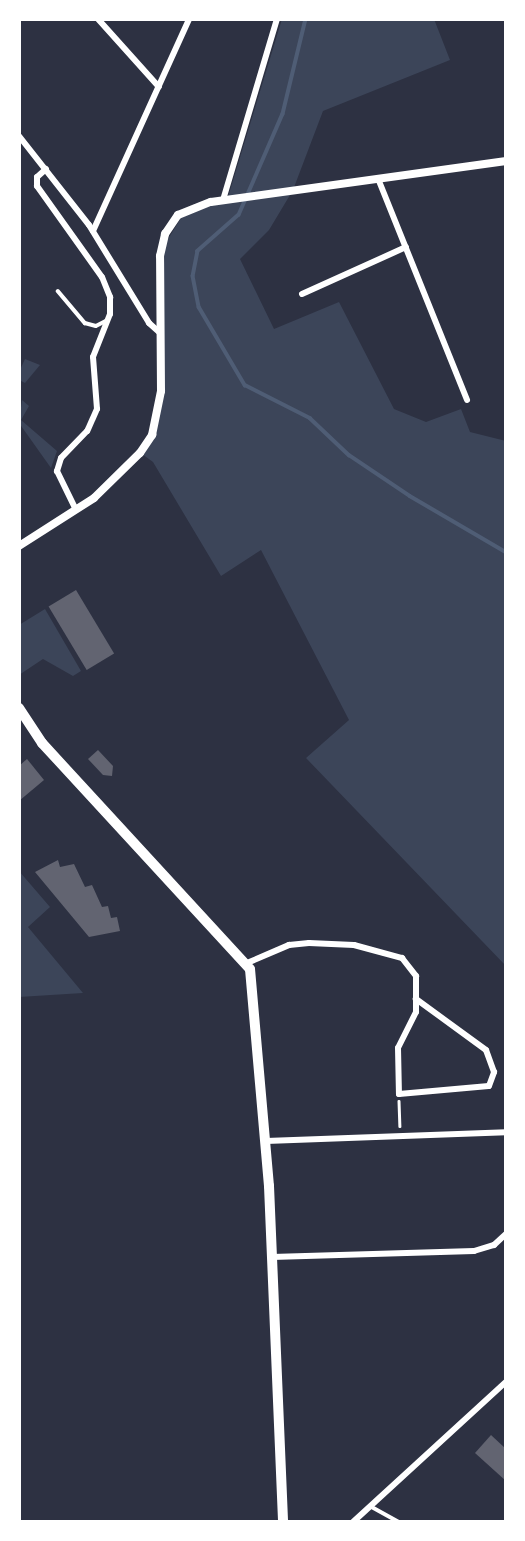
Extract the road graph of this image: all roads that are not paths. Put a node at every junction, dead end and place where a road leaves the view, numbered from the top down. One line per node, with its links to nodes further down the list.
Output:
1 (99, 19): 4 (street)
2 (189, 19): 4 (street)
3 (277, 19): 9 (street)
4 (159, 87): 10 (street)
5 (19, 136): 7 (street)
6 (506, 161): 8 (street)
7 (46, 169): 10 (street); 14 (street)
8 (379, 181): 9 (street); 11 (street)
9 (227, 200): 15 (street)
10 (93, 231): 15 (street)
11 (406, 247): 13 (street); 16 (street)
12 (58, 291): 14 (lane)
13 (302, 294)
14 (106, 321): 17 (street)
15 (160, 333): 17 (street)
16 (467, 400)
17 (76, 510): 18 (street)
18 (19, 546)
19 (19, 708): 20 (main road)
20 (247, 962): 21 (street); 23 (main road)
21 (416, 999): 21 (street)
22 (506, 1132): 23 (street)
23 (266, 1141): 25 (main road)
24 (506, 1234): 25 (street)
25 (272, 1257): 28 (main road)
26 (506, 1382): 27 (street)
27 (370, 1506): 29 (street); 30 (lane)
28 (284, 1522)
29 (353, 1522)
30 (399, 1522)

